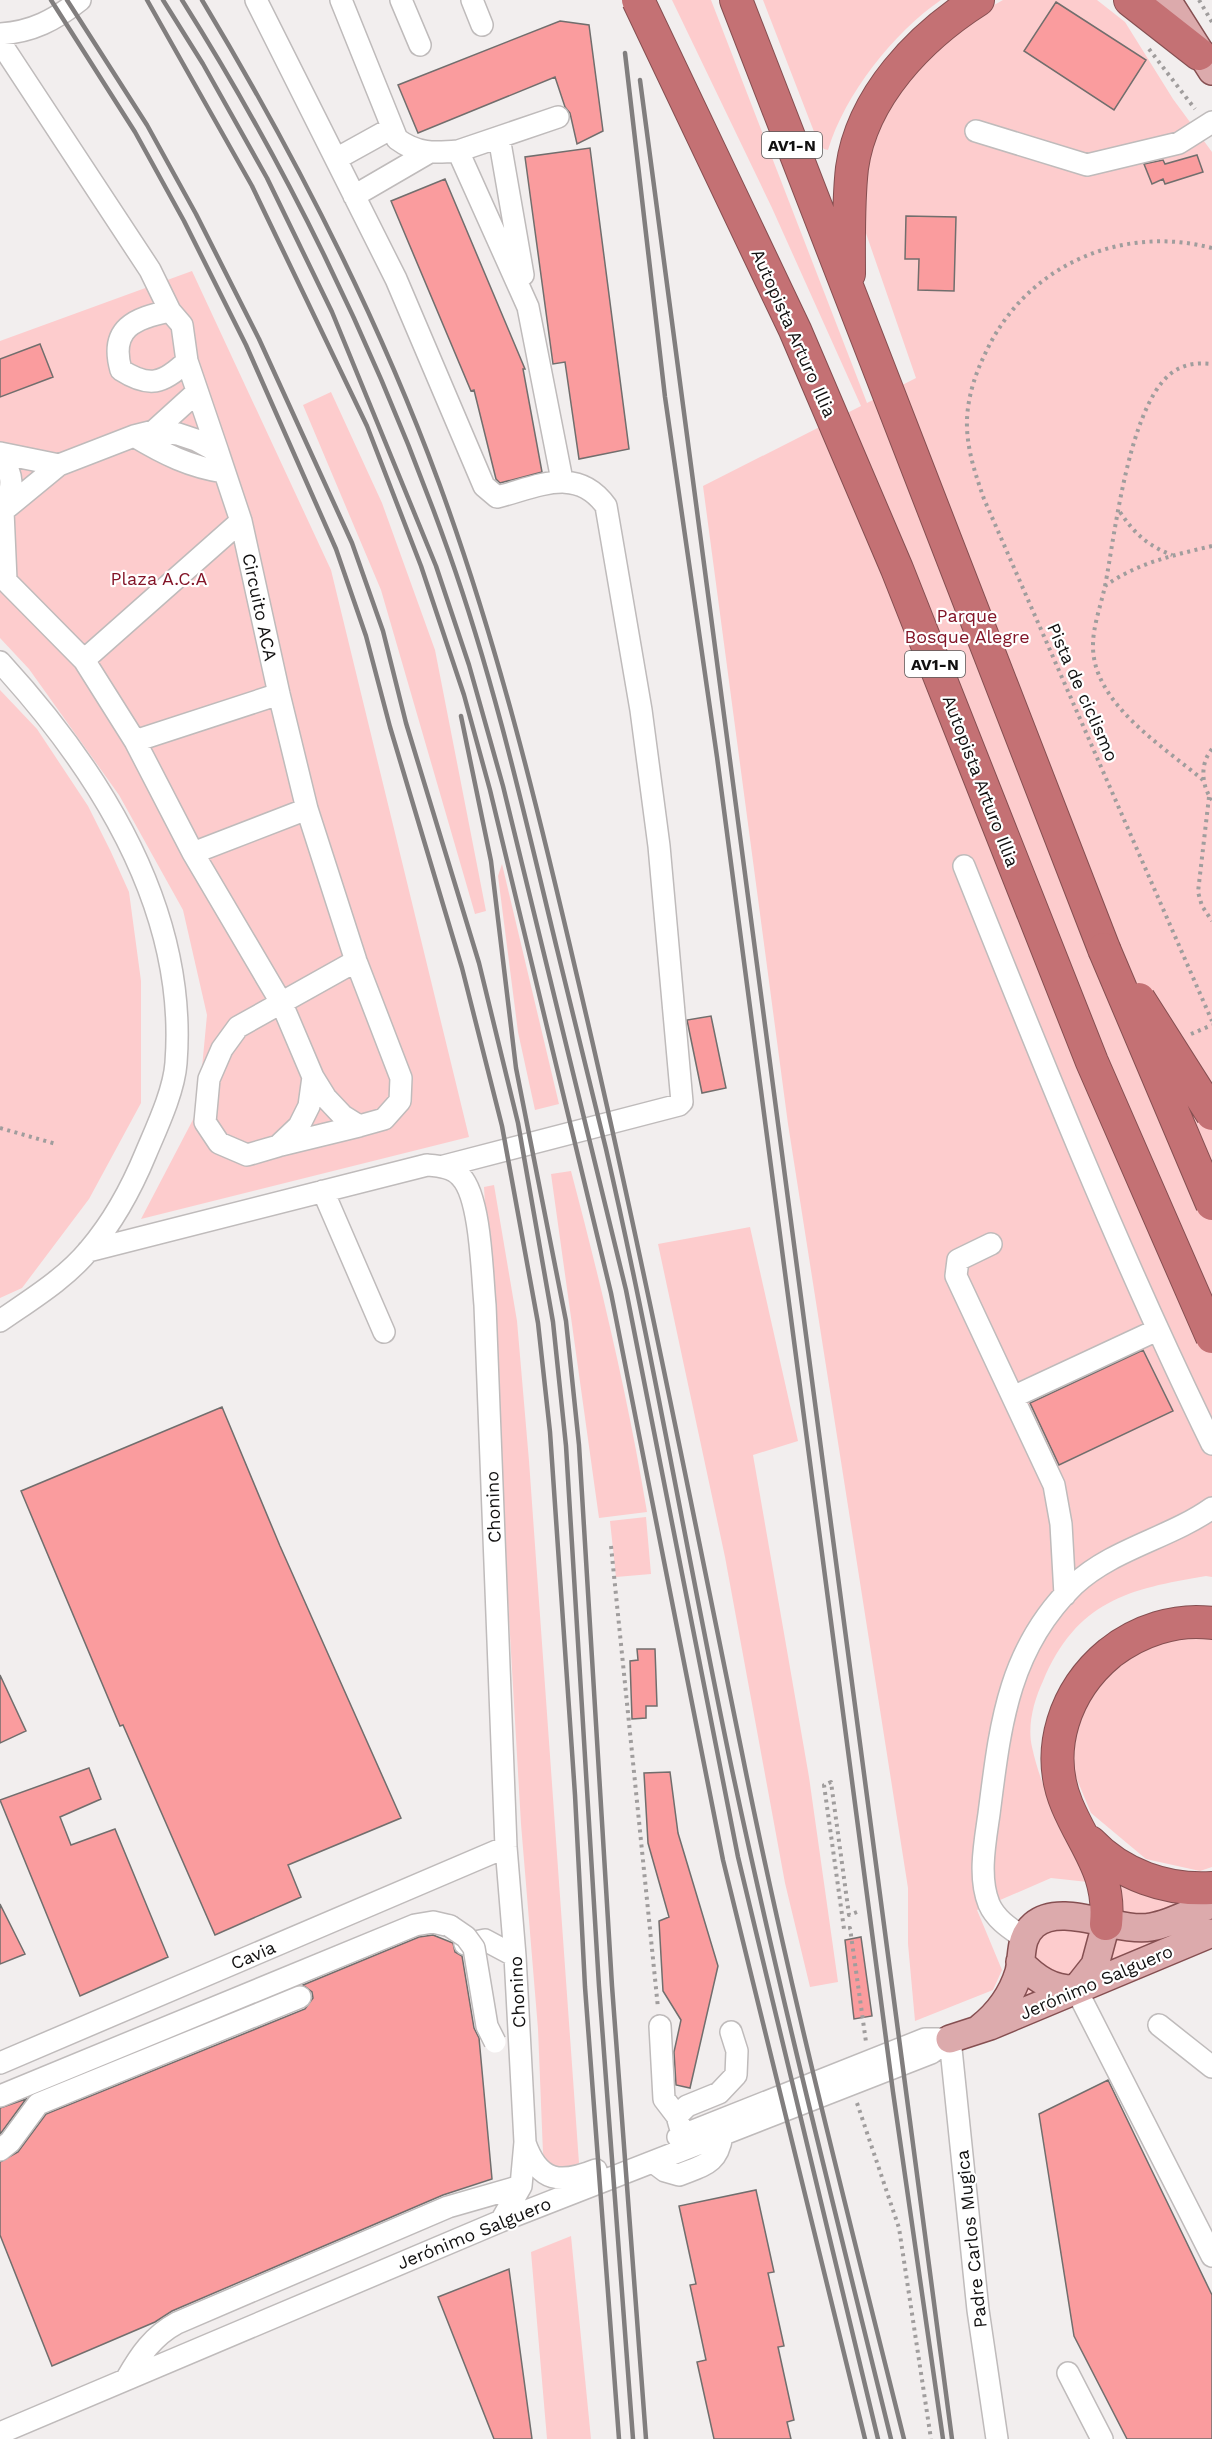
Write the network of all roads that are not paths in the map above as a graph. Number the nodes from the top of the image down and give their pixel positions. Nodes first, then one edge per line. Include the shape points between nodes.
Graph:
1 (80, 0) edge
2 (256, 0) edge
3 (341, 0) edge
4 (401, 0) edge
5 (472, 0) edge
6 (638, 0) edge
7 (736, 0) edge
8 (978, 0) edge
9 (1130, 0) edge
10 (1167, 0) edge
11 (482, 25) dead end
12 (0, 33) edge
13 (0, 42) edge
14 (420, 45) dead end
15 (1205, 63) edge
16 (558, 117) dead end
17 (1210, 123) edge
18 (392, 128) junction
19 (976, 131) dead end
20 (499, 137) junction
21 (458, 151) junction
22 (428, 153) junction
23 (336, 159) junction
24 (354, 196) junction
25 (848, 290) junction
26 (528, 307) junction
27 (170, 311) junction
28 (187, 361) junction
29 (197, 392) junction
30 (144, 433) junction
31 (0, 453) edge
32 (221, 462) junction
33 (59, 465) junction
34 (562, 480) junction
35 (2, 512) edge
36 (241, 521) junction
37 (3, 577) edge
38 (84, 660) junction
39 (0, 662) edge
40 (279, 694) junction
41 (135, 741) junction
42 (307, 809) junction
43 (193, 853) junction
44 (964, 866) dead end
45 (1104, 950) junction
46 (356, 961) junction
47 (282, 1004) junction
48 (312, 1077) junction
49 (1212, 1114) edge
50 (359, 1126) junction
51 (278, 1146) junction
52 (444, 1166) junction
53 (323, 1191) junction
54 (1212, 1204) edge
55 (992, 1244) dead end
56 (88, 1251) junction
57 (0, 1321) edge
58 (1157, 1330) junction
59 (384, 1332) dead end
60 (1212, 1337) edge
61 (1013, 1397) junction
62 (1212, 1444) edge
63 (1212, 1508) edge
64 (1065, 1595) junction
65 (1212, 1623) edge
66 (1080, 1829) junction
67 (506, 1847) junction
68 (1212, 1888) edge
69 (1212, 1904) edge
70 (1106, 1923) junction
71 (1212, 1933) edge
72 (465, 1944) dead end
73 (1022, 1950) junction
74 (515, 1956) junction
75 (1076, 1989) junction
76 (300, 1996) dead end
77 (1159, 2025) dead end
78 (660, 2026) road end
79 (980, 2028) junction
80 (731, 2032) dead end
81 (950, 2039) junction
82 (521, 2062) junction
83 (0, 2063) edge
84 (1212, 2067) edge
85 (1, 2101) edge
86 (682, 2133) junction
87 (722, 2135) junction
88 (525, 2142) junction
89 (0, 2150) edge
90 (653, 2162) junction
91 (521, 2186) junction
92 (501, 2221) junction
93 (1212, 2256) edge
94 (294, 2273) junction
95 (306, 2302) junction
96 (1068, 2373) dead end
97 (127, 2379) junction
98 (0, 2433) edge
99 (997, 2439) edge
100 (1102, 2439) edge

1 - 12 street via 38,28
2 - 23 street
3 - 18 street
4 - 14 street
5 - 11 street
6 - 60 highway, Autopista Arturo Illia / AV1-N, bridge via 795,330 897,569 1092,1062
7 - 25 highway, AV1-N
8 - 25 highway via 915,50 884,90 861,134 853,166
9 - 15 highway
10 - 15 main road
13 - 27 street via 150,270
16 - 20 street
17 - 19 street via 1179,143 1087,165
18 - 22 street via 397,139 409,148
18 - 23 street
20 - 21 street
20 - 26 street
21 - 22 street
21 - 26 street
22 - 24 street
23 - 24 street
24 - 34 street via 396,279 484,486 497,497
25 - 45 highway, AV1-N
26 - 34 street
27 - 28 street via 183,325
27 - 28 street via 132,322 121,336 116,353 121,370 139,381 157,380 173,374
28 - 29 street, Circuito ACA
29 - 30 street
29 - 32 street, Circuito ACA
30 - 32 street via 178,460 198,468
30 - 33 street
31 - 33 street
31 - 35 street, Circuito ACA via 11,472 12,487
32 - 36 street, Circuito ACA
33 - 35 street
34 - 52 street via 587,486 606,506 641,710 659,846 683,1098 680,1105
35 - 37 street, Circuito ACA
36 - 38 street, Circuito ACA
36 - 40 street, Circuito ACA
37 - 38 street, Circuito ACA
38 - 41 street, Circuito ACA
39 - 56 street via 63,738 117,820 152,896 168,949 176,1011 177,1064 160,1122 133,1184
40 - 41 street
40 - 42 street, Circuito ACA
41 - 43 street, Circuito ACA
42 - 43 street
42 - 46 street, Circuito ACA
43 - 47 street, Circuito ACA
44 - 58 street
45 - 49 highway, bridge via 1160,1029
45 - 54 highway, AV1-N, bridge
46 - 47 street, Circuito ACA
46 - 50 street, Circuito ACA via 401,1078 400,1101 384,1119
47 - 48 street, Circuito ACA
47 - 51 street, Circuito ACA via 238,1027 222,1049 209,1078 205,1122 219,1143 247,1155
48 - 50 street, Circuito ACA via 343,1116
48 - 51 street, Circuito ACA via 309,1106 299,1126
50 - 51 street, Circuito ACA
52 - 53 street via 427,1165
52 - 67 street, Chonino via 461,1177 478,1224
53 - 56 street
53 - 59 street
55 - 61 street via 958,1260 956,1276
56 - 57 street via 49,1286
58 - 61 street
58 - 62 street
61 - 64 street via 1054,1485 1061,1524
63 - 64 street via 1095,1570
64 - 73 street via 1034,1638 1008,1692 1000,1721 984,1851 989,1905
65 - 66 highway via 1177,1623 1136,1637 1103,1659 1079,1688 1061,1726 1057,1756 1063,1791
66 - 68 highway via 1104,1855 1140,1876 1177,1888
66 - 70 highway via 1105,1884
67 - 74 street, Chonino
67 - 83 street, Cavia
69 - 70 main road, Jerónimo Salguero via 1153,1927
70 - 73 main road, Jerónimo Salguero via 1070,1916 1049,1917 1035,1925
70 - 75 main road via 1095,1965
71 - 75 main road, Jerónimo Salguero
72 - 74 street via 484,1940
73 - 75 main road via 1029,1972 1064,1990
73 - 79 main road, Jerónimo Salguero via 1008,1997
74 - 82 street, Chonino
75 - 79 main road, Jerónimo Salguero
75 - 93 street
76 - 89 street via 38,2104
77 - 84 street
78 - 86 street via 664,2098
79 - 81 main road, Jerónimo Salguero
80 - 86 street via 737,2051 736,2075 719,2093 687,2106
81 - 86 street, Jerónimo Salguero via 925,2039
81 - 87 street, Jerónimo Salguero via 931,2053
81 - 99 street, Padre Carlos Mugica via 978,2310
82 - 85 street, bridge via 495,2042 487,2026 474,1948 450,1926 433,1922 415,1925
82 - 88 street, Chonino
86 - 87 street, Jerónimo Salguero
86 - 88 street, Jerónimo Salguero via 573,2179 548,2175 537,2167
86 - 90 street, Jerónimo Salguero
87 - 90 street via 720,2151 712,2161 679,2175
88 - 91 street, Chonino
90 - 92 street, Jerónimo Salguero
91 - 92 street, Chonino
91 - 94 street via 461,2202
92 - 95 street, Jerónimo Salguero
94 - 95 street
94 - 97 street via 166,2329 140,2355
95 - 97 street, Jerónimo Salguero
96 - 100 street
97 - 98 street, Jerónimo Salguero

